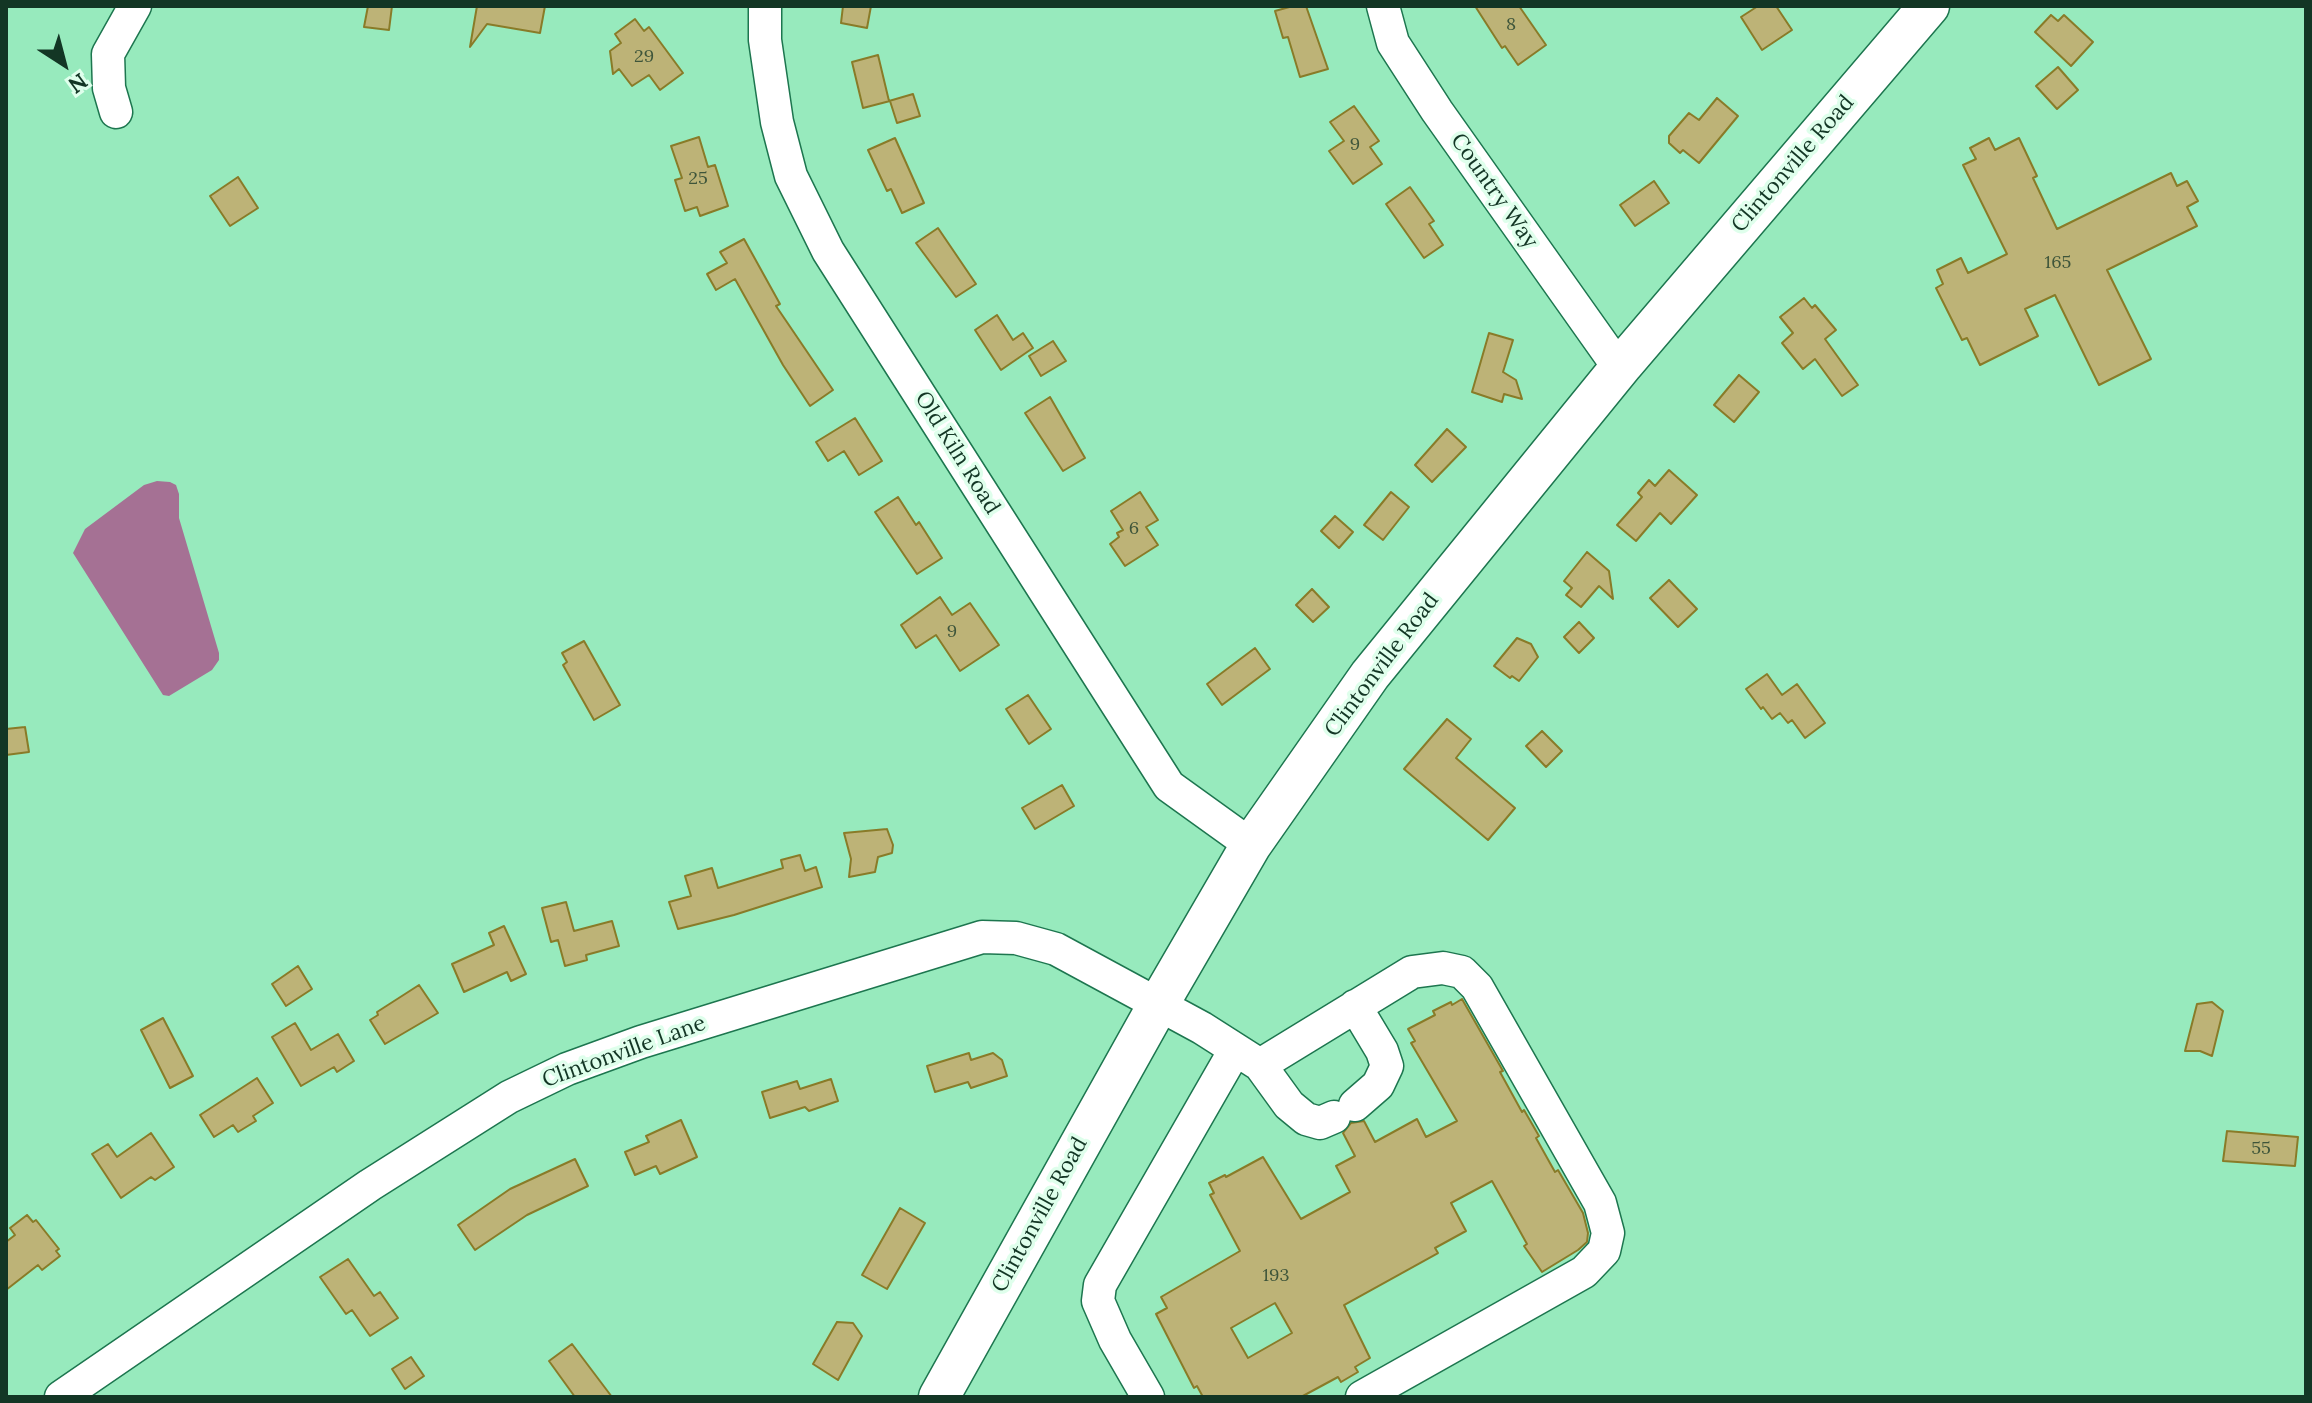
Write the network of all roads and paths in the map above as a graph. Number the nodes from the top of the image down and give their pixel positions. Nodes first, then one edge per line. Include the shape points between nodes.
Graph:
1 (135, 6) edge
2 (765, 6) edge
3 (1383, 6) edge
4 (1929, 6) edge
5 (116, 112) dead end
6 (1619, 368) junction
7 (1251, 845) junction
8 (1158, 1005) junction
9 (1355, 1006) junction
10 (1248, 1057) junction
11 (61, 1397) edge
12 (939, 1397) edge
13 (1148, 1397) edge
14 (1362, 1397) edge

1 - 5 street via 108,54
2 - 7 street, Old Kiln Road via 777,122 791,176 828,251 1169,786
3 - 6 street, Country Way via 1393,43 1437,111
4 - 6 main road, Clintonville Road
6 - 7 main road, Clintonville Road via 1370,675
7 - 8 main road, Clintonville Road
8 - 10 street, Clintonville Lane
8 - 11 street, Clintonville Lane via 1056,949 1016,938 982,937 627,1047 567,1069 451,1131
8 - 12 main road, Clintonville Road
9 - 10 street
9 - 10 street via 1387,1066 1378,1085 1320,1123 1289,1105
9 - 14 street via 1412,972 1462,972 1477,987 1600,1203 1608,1233 1604,1251 1584,1272
10 - 13 street via 1100,1285 1098,1301

